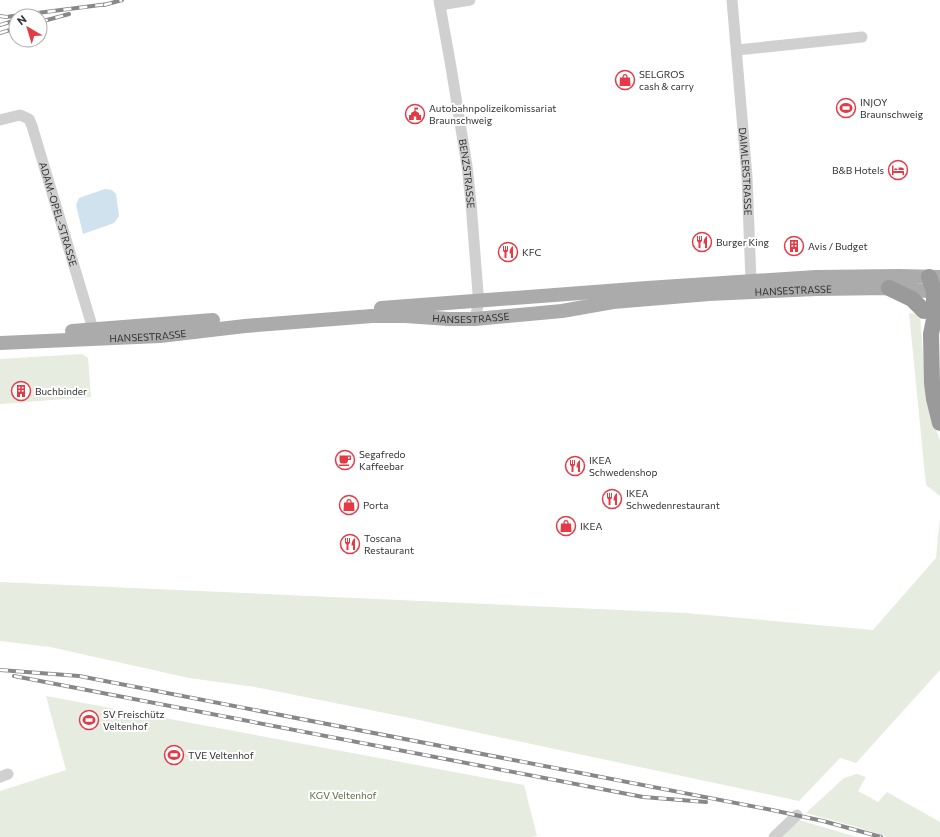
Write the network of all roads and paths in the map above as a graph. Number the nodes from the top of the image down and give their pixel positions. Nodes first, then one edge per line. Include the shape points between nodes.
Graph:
1 (470, 0) edge
2 (732, 0) edge
3 (439, 3) edge
4 (862, 37) dead end
5 (737, 50) junction
6 (0, 120) edge
7 (750, 286) junction
8 (934, 286) edge
9 (889, 288) junction
10 (479, 301) junction
11 (924, 311) junction
12 (475, 319) junction
13 (93, 334) junction
14 (931, 334) junction
15 (0, 337) edge
16 (0, 343) edge
17 (940, 423) edge
18 (797, 815) dead end
19 (774, 837) edge

1 - 3 street
2 - 5 street, DAIMLERSTRASSE
3 - 10 street, BENZSTRASSE via 467,166
4 - 5 street
5 - 7 street, DAIMLERSTRASSE via 747,177
6 - 13 street, ADAM-OPEL-STRASSE via 20,115 25,116 31,123
7 - 8 main road, HANSESTRASSE via 860,276 899,276
7 - 9 main road, HANSESTRASSE via 816,289
7 - 10 main road, HANSESTRASSE
7 - 12 main road, HANSESTRASSE via 613,302 562,311
8 - 9 main road, HANSESTRASSE
8 - 11 highway
8 - 14 highway via 934,319
9 - 11 highway via 912,299
10 - 12 street, BENZSTRASSE
10 - 13 main road, HANSESTRASSE
11 - 14 highway
12 - 13 main road, HANSESTRASSE via 372,316 244,326 160,336
13 - 15 main road, HANSESTRASSE
13 - 16 main road, HANSESTRASSE
14 - 17 highway via 933,394
18 - 19 street

